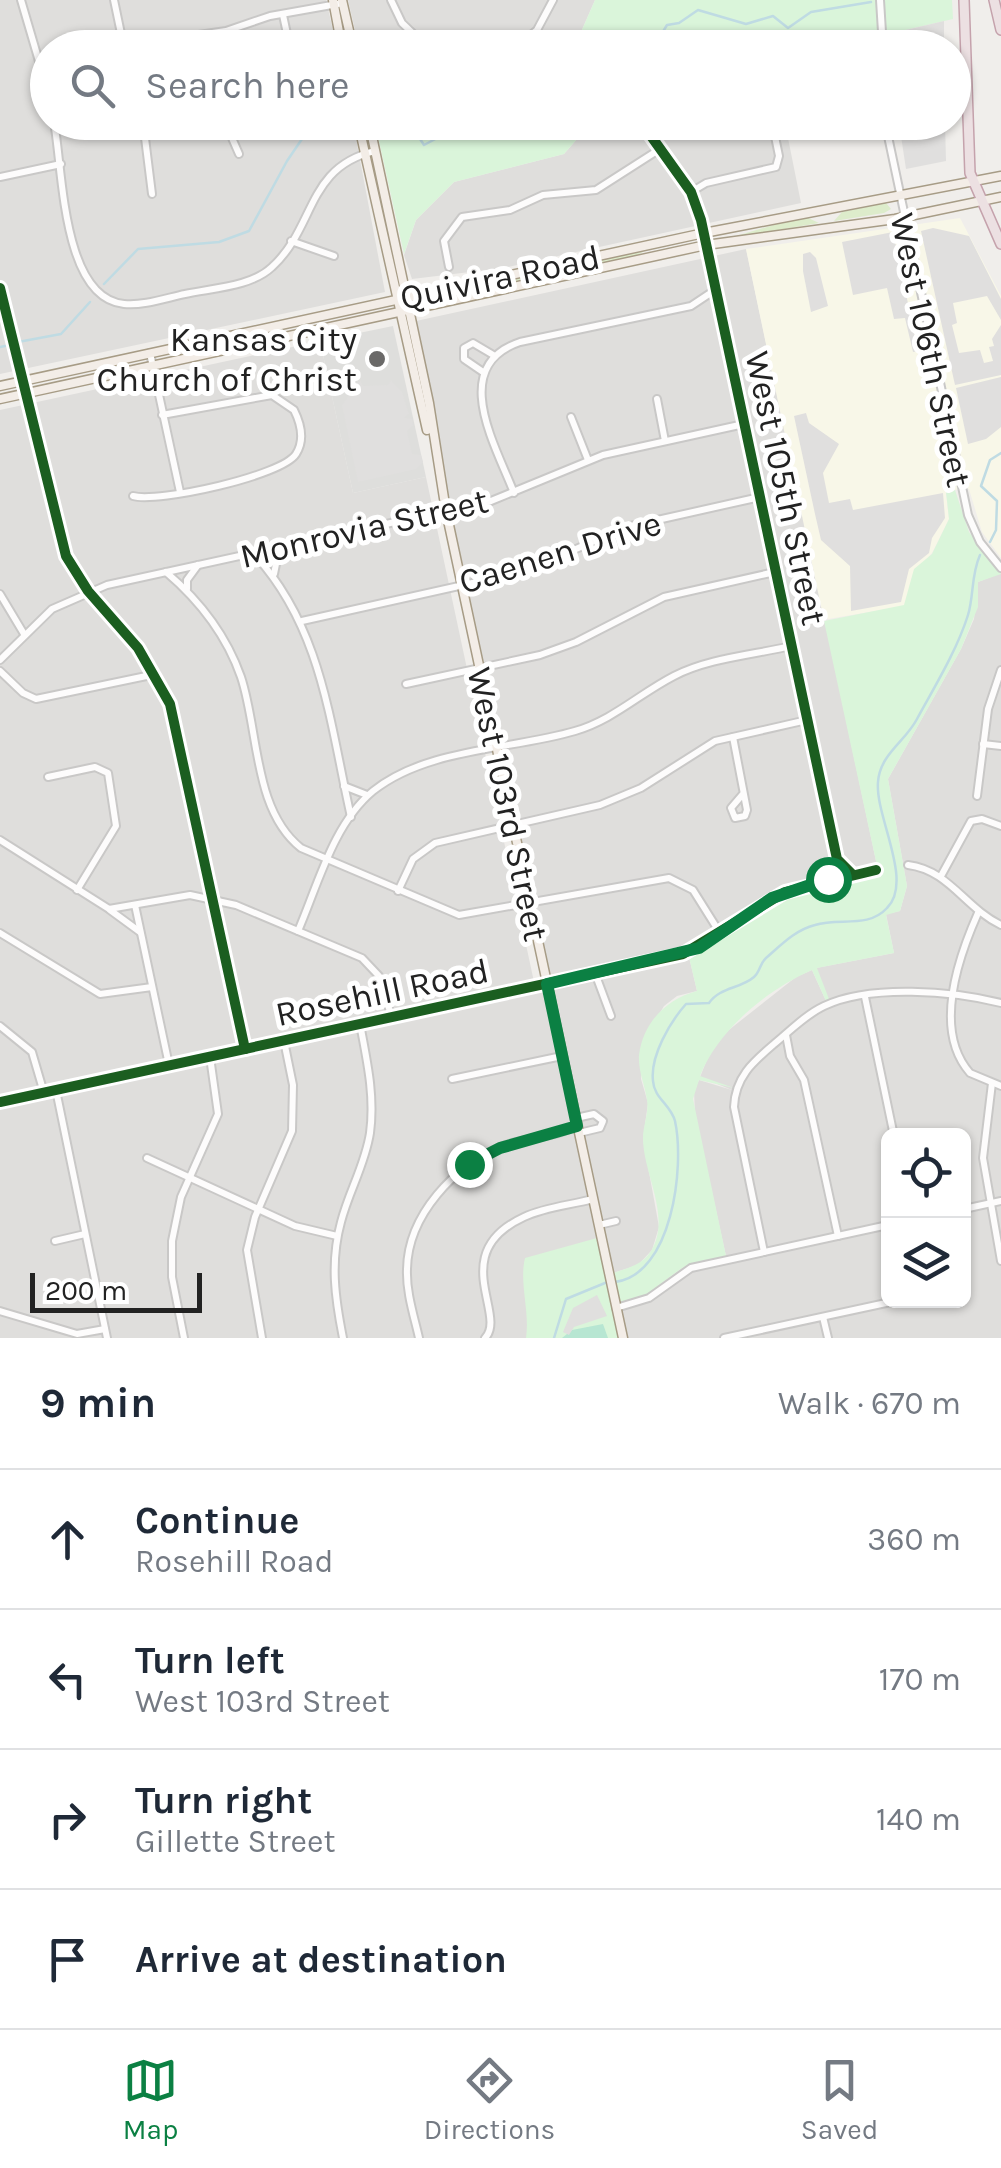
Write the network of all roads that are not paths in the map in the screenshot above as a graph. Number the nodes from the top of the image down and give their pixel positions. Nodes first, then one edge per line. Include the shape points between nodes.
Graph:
1 (21, 0) edge
2 (114, 0) edge
3 (391, 0) edge
4 (553, 0) edge
5 (880, 0) edge
6 (964, 0) edge
7 (994, 0) edge
8 (338, 2) edge
9 (283, 14) junction
10 (120, 30) edge
11 (223, 30) edge
12 (286, 30) edge
13 (340, 30) edge
14 (347, 30) edge
15 (409, 30) edge
16 (537, 30) edge
17 (882, 30) edge
18 (965, 30) edge
19 (1001, 30) edge
20 (30, 31) edge
21 (57, 140) edge
22 (145, 140) edge
23 (233, 140) edge
24 (361, 140) edge
25 (373, 140) edge
26 (654, 140) edge
27 (775, 140) edge
28 (888, 140) edge
29 (971, 140) edge
30 (660, 149) junction
31 (375, 151) junction
32 (239, 154) dead end
33 (364, 154) junction
34 (60, 164) junction
35 (1001, 176) edge
36 (0, 177) edge
37 (973, 182) junction
38 (691, 192) junction
39 (152, 194) dead end
40 (898, 197) junction
41 (998, 197) edge
42 (981, 201) junction
43 (902, 218) junction
44 (704, 233) junction
45 (291, 240) junction
46 (1001, 244) edge
47 (706, 245) junction
48 (334, 256) dead end
49 (450, 267) dead end
50 (0, 288) edge
51 (715, 290) junction
52 (406, 296) junction
53 (396, 299) junction
54 (691, 306) junction
55 (409, 308) junction
56 (398, 311) junction
57 (720, 314) junction
58 (150, 353) junction
59 (494, 356) junction
60 (153, 365) junction
61 (484, 372) junction
62 (20, 381) junction
63 (0, 386) edge
64 (26, 393) junction
65 (0, 398) edge
66 (656, 399) dead end
67 (162, 415) junction
68 (571, 417) dead end
69 (744, 424) junction
70 (665, 440) junction
71 (431, 441) junction
72 (296, 455) junction
73 (307, 460) dead end
74 (588, 460) junction
75 (180, 492) junction
76 (514, 493) junction
77 (132, 496) dead end
78 (760, 497) junction
79 (446, 511) junction
80 (281, 547) junction
81 (253, 553) junction
82 (199, 564) junction
83 (1001, 568) edge
84 (166, 572) junction
85 (776, 572) junction
86 (274, 575) junction
87 (462, 585) junction
88 (188, 590) junction
89 (88, 592) junction
90 (0, 594) edge
91 (302, 621) junction
92 (24, 634) junction
93 (791, 646) junction
94 (0, 660) edge
95 (479, 668) junction
96 (1001, 670) edge
97 (0, 671) edge
98 (156, 674) junction
99 (406, 684) dead end
100 (807, 720) junction
101 (733, 737) junction
102 (983, 744) junction
103 (1001, 746) edge
104 (496, 749) junction
105 (48, 777) dead end
106 (344, 786) junction
107 (742, 794) dead end
108 (368, 795) junction
109 (977, 796) dead end
110 (350, 817) junction
111 (513, 825) junction
112 (1001, 826) edge
113 (0, 840) edge
114 (836, 859) junction
115 (328, 861) junction
116 (908, 865) dead end
117 (876, 870) dead end
118 (852, 876) junction
119 (940, 876) junction
120 (827, 881) junction
121 (77, 890) junction
122 (398, 891) junction
123 (212, 898) junction
124 (530, 904) junction
125 (135, 905) junction
126 (109, 909) junction
127 (978, 914) junction
128 (1001, 925) edge
129 (298, 931) junction
130 (141, 933) junction
131 (0, 934) edge
132 (720, 934) junction
133 (595, 973) junction
134 (547, 984) junction
135 (152, 987) junction
136 (954, 992) junction
137 (864, 997) junction
138 (1001, 1003) edge
139 (611, 1016) dead end
140 (392, 1018) junction
141 (360, 1024) junction
142 (0, 1026) edge
143 (786, 1034) junction
144 (284, 1041) junction
145 (245, 1050) junction
146 (768, 1050) junction
147 (562, 1056) junction
148 (790, 1056) junction
149 (210, 1057) junction
150 (169, 1065) junction
151 (452, 1079) dead end
152 (992, 1083) junction
153 (1001, 1086) edge
154 (56, 1090) junction
155 (44, 1092) junction
156 (0, 1102) edge
157 (577, 1126) junction
158 (892, 1128) edge
159 (146, 1158) dead end
160 (190, 1178) junction
161 (593, 1199) junction
162 (1001, 1201) edge
163 (989, 1204) junction
164 (971, 1208) edge
165 (258, 1210) junction
166 (616, 1221) dead end
167 (599, 1225) junction
168 (881, 1227) edge
169 (85, 1234) junction
170 (338, 1236) junction
171 (838, 1236) junction
172 (54, 1242) dead end
173 (764, 1252) junction
174 (1001, 1260) edge
175 (881, 1304) edge
176 (616, 1308) junction
177 (0, 1311) edge
178 (824, 1317) junction
179 (105, 1328) junction
180 (752, 1335) edge
181 (107, 1338) edge
182 (184, 1338) edge
183 (262, 1338) edge
184 (343, 1338) edge
185 (419, 1338) edge
186 (485, 1338) edge
187 (623, 1338) edge
188 (724, 1338) edge
189 (828, 1338) edge

1 - 20 street
2 - 10 street
3 - 15 street
4 - 16 street
5 - 17 street
6 - 18 highway
7 - 19 highway
8 - 9 street
8 - 13 main road
8 - 14 main road
9 - 11 street
9 - 12 street
21 - 34 street
22 - 39 street
23 - 32 street
24 - 33 main road, West 103rd Street
25 - 31 main road, West 103rd Street
26 - 30 street, West 105th Street
27 - 38 street via 778,164
28 - 40 street, West 106th Street
29 - 37 highway
30 - 38 street, West 105th Street
30 - 49 street via 590,192 543,195 510,210 462,217 444,241
31 - 33 street
31 - 52 main road, West 103rd Street
33 - 45 street via 329,174
33 - 53 main road, West 103rd Street
34 - 36 street
34 - 45 street via 80,271 109,300 135,304 254,279 275,265
35 - 37 main road, Quivira Road
37 - 40 main road, Quivira Road
37 - 42 highway
38 - 44 street, West 105th Street
40 - 43 street, West 106th Street
40 - 44 main road, Quivira Road
41 - 42 main road, Quivira Road
42 - 43 main road, Quivira Road
42 - 46 highway
43 - 47 main road, Quivira Road
43 - 83 street, West 106th Street via 968,515
44 - 47 street, West 105th Street
44 - 52 main road, Quivira Road
45 - 48 street
47 - 51 street, West 105th Street
47 - 55 main road, Quivira Road
50 - 62 street
51 - 54 street
51 - 57 street, West 105th Street
52 - 53 main road, Quivira Road
52 - 55 main road, West 103rd Street
53 - 56 main road, West 103rd Street
53 - 58 main road, Quivira Road
54 - 57 street
54 - 59 street via 531,339
55 - 56 main road, Quivira Road
55 - 71 main road, West 103rd Street
56 - 60 main road, Quivira Road
56 - 71 main road, West 103rd Street
57 - 69 street, West 105th Street
58 - 60 street
58 - 62 main road, Quivira Road
59 - 61 street
59 - 61 street via 476,344 464,348 464,358
60 - 64 main road, Quivira Road
60 - 67 street
61 - 76 street via 480,399
62 - 63 main road, Quivira Road
62 - 64 street
64 - 65 main road, Quivira Road
64 - 89 street via 58,536
66 - 70 street
67 - 72 street via 257,394 282,399 300,421
67 - 75 street
68 - 74 street
69 - 70 street, Monrovia Street
69 - 78 street, West 105th Street
70 - 74 street, Monrovia Street
71 - 79 main road, West 103rd Street
72 - 73 street
72 - 75 street via 275,470
74 - 76 street, Monrovia Street
75 - 77 street
76 - 79 street, Monrovia Street
78 - 85 street, West 105th Street
78 - 87 street, Caenen Drive via 626,527 545,565
79 - 80 street, Monrovia Street
79 - 87 main road, West 103rd Street
80 - 81 street, Monrovia Street
80 - 86 street
81 - 82 street, Monrovia Street
81 - 86 street
82 - 84 street, Monrovia Street
82 - 88 street
84 - 88 street
84 - 89 street, Monrovia Street
85 - 93 street, West 105th Street
85 - 95 street via 664,597 557,650
86 - 91 street
87 - 91 street, Caenen Drive
87 - 95 main road, West 103rd Street
88 - 115 street via 223,636 240,676 276,818 295,844
89 - 92 street, Monrovia Street via 52,609
89 - 98 street
90 - 92 street
91 - 106 street
92 - 94 street, Monrovia Street
93 - 100 street, West 105th Street
93 - 104 street via 687,670 595,724
95 - 99 street
95 - 104 main road, West 103rd Street
96 - 102 street
97 - 98 street via 36,699
98 - 123 street via 174,718
100 - 101 street
100 - 114 street, West 105th Street
101 - 107 street
101 - 111 street via 709,744 618,798
102 - 103 street
102 - 109 street
104 - 108 street via 411,769
104 - 111 main road, West 103rd Street
105 - 121 street via 95,767 108,773 116,826
106 - 108 street
106 - 110 street
108 - 110 street
110 - 115 street
111 - 122 street via 430,846 414,859
111 - 124 main road, West 103rd Street
112 - 119 street via 971,821
113 - 121 street
114 - 118 street
114 - 120 street
115 - 122 street
115 - 129 street
116 - 119 street
117 - 118 street, Rosehill Road
118 - 120 street, Rosehill Road
119 - 127 street
120 - 132 street, Rosehill Road via 784,892
121 - 126 street
122 - 124 street via 458,915
123 - 125 street
123 - 129 street
123 - 145 street
124 - 132 street via 668,878 693,890
124 - 134 main road, West 103rd Street
125 - 126 street
125 - 130 street
126 - 130 street
127 - 128 street
127 - 136 street
129 - 140 street via 370,964
130 - 135 street
131 - 135 street via 100,994
132 - 133 street, Rosehill Road via 683,954
133 - 134 street, Rosehill Road
133 - 139 street
134 - 140 street, Rosehill Road
134 - 147 main road, West 103rd Street
135 - 150 street
136 - 137 street
136 - 138 street
136 - 152 street via 958,1056 970,1073
137 - 143 street via 823,1006
137 - 158 street
140 - 141 street, Rosehill Road
141 - 144 street, Rosehill Road
141 - 170 street via 372,1090 370,1130
142 - 155 street via 32,1052
143 - 146 street
143 - 148 street
144 - 145 street, Rosehill Road
144 - 165 street via 294,1114 289,1142
145 - 149 street, Rosehill Road
146 - 148 street
146 - 173 street via 740,1079 735,1118
147 - 151 street
147 - 157 main road, West 103rd Street
148 - 171 street via 804,1080
149 - 150 street, Rosehill Road
149 - 160 street via 218,1114
150 - 154 street, Rosehill Road
152 - 153 street
152 - 163 street via 983,1137
154 - 155 street, Rosehill Road
154 - 169 street
155 - 156 street, Rosehill Road
157 - 161 main road, West 103rd Street
157 - 185 street via 500,1148 469,1164 438,1194 408,1256
159 - 160 street
160 - 165 street
160 - 182 street via 172,1241
161 - 167 main road, West 103rd Street
161 - 186 street via 524,1217 496,1239 481,1270 491,1327
162 - 163 street
163 - 164 street
163 - 174 street
165 - 170 street
165 - 183 street via 247,1266
166 - 167 street
167 - 176 main road, West 103rd Street
168 - 171 street
169 - 172 street
169 - 179 street
170 - 184 street via 333,1276
171 - 173 street
173 - 176 street via 691,1268 649,1298
175 - 178 street
176 - 187 main road, West 103rd Street
177 - 179 street via 76,1334
178 - 180 street
178 - 189 street
179 - 181 street
180 - 188 street

